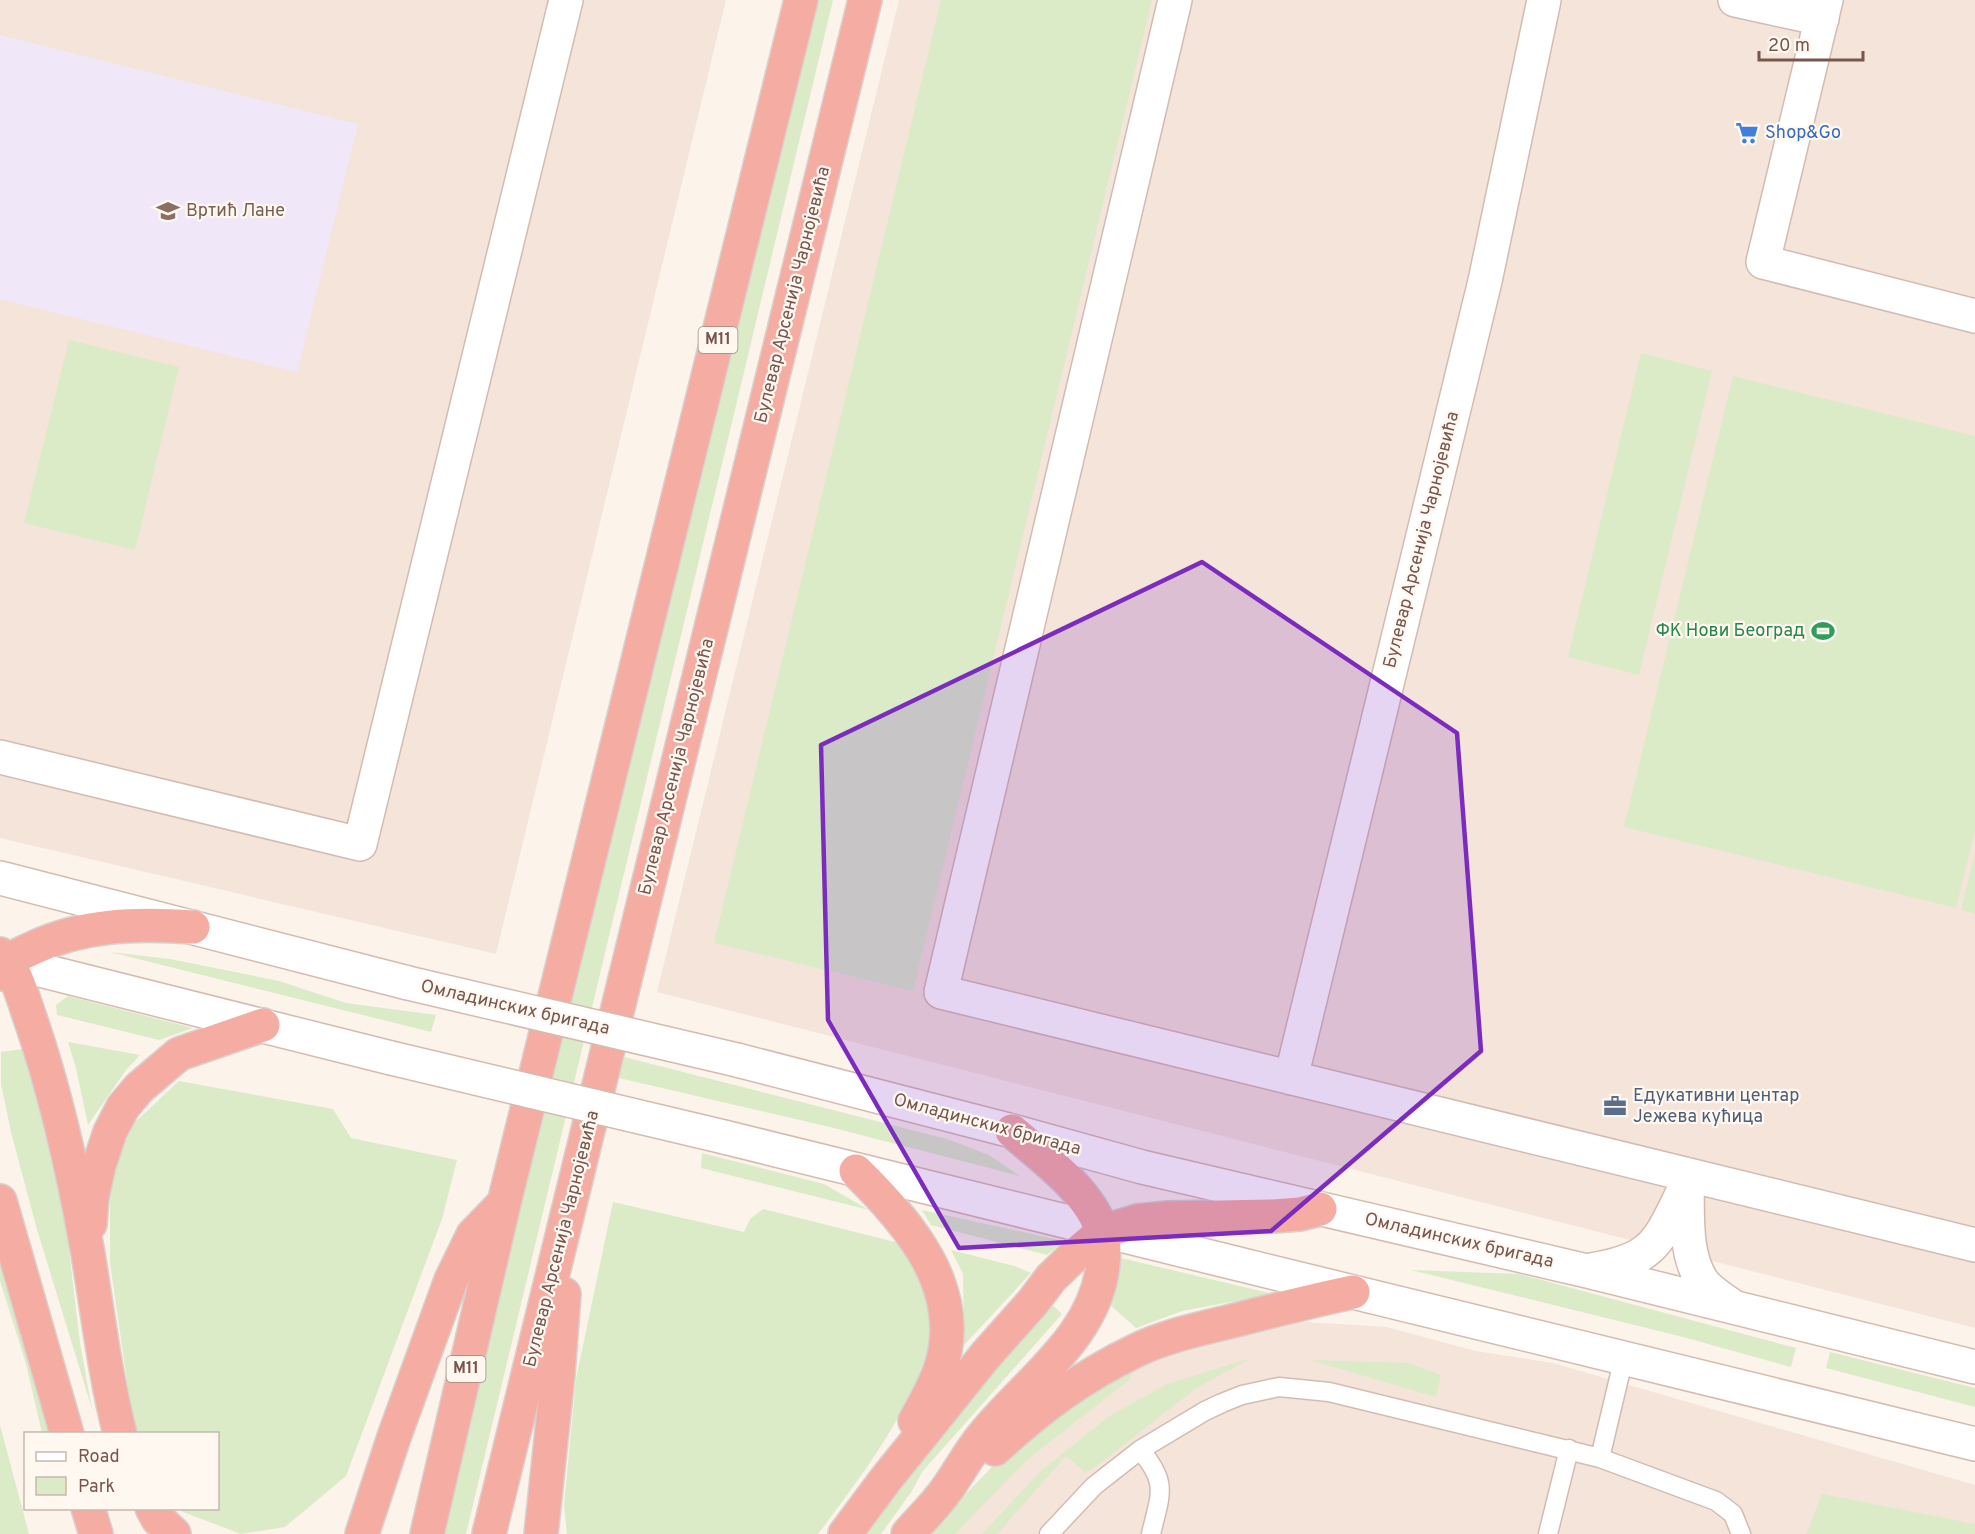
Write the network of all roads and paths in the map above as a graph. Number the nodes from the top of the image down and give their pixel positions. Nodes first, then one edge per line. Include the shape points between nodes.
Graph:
1 (566, 0) edge
2 (801, 0) edge
3 (865, 0) edge
4 (1175, 0) edge
5 (1544, 0) edge
6 (1735, 0) edge
7 (1824, 10) edge
8 (1975, 316) edge
9 (0, 757) edge
10 (0, 878) edge
11 (193, 927) junction
12 (2, 962) edge
13 (263, 1025) junction
14 (1291, 1078) junction
15 (1012, 1131) junction
16 (856, 1171) junction
17 (1688, 1180) junction
18 (0, 1201) edge
19 (504, 1203) junction
20 (1320, 1209) junction
21 (567, 1221) junction
22 (1102, 1232) junction
23 (1975, 1245) edge
24 (88, 1252) junction
25 (1587, 1271) junction
26 (1353, 1292) junction
27 (1738, 1309) junction
28 (1624, 1357) junction
29 (1975, 1367) edge
30 (66, 1432) edge
31 (120, 1432) edge
32 (1975, 1444) edge
33 (1569, 1449) junction
34 (1140, 1450) junction
35 (1600, 1458) junction
36 (886, 1479) junction
37 (946, 1491) junction
38 (88, 1510) edge
39 (153, 1510) edge
40 (366, 1523) edge
41 (542, 1530) edge
42 (96, 1534) edge
43 (174, 1534) edge
44 (342, 1534) edge
45 (427, 1534) edge
46 (489, 1534) edge
47 (845, 1534) edge
48 (908, 1534) edge
49 (1049, 1534) edge
50 (1151, 1534) edge
51 (1548, 1534) edge
52 (1741, 1534) edge

1 - 9 street via 360,844
2 - 19 highway, M11
3 - 21 highway, Булевар Арсенија Чарнојевића
4 - 14 street via 941,992
5 - 14 street, Булевар Арсенија Чарнојевића via 1485,281
6 - 7 street
7 - 8 street via 1763,262
10 - 11 street, Омладинских бригада
11 - 12 highway via 116,925 77,932
11 - 15 street, Омладинских бригада, bridge
12 - 13 street
12 - 24 highway via 24,997 49,1078
13 - 16 street, bridge
13 - 24 highway via 179,1054 123,1107 99,1165
14 - 17 street
15 - 20 street, Омладинских бригада
15 - 22 highway via 1076,1189 1091,1208
16 - 22 street
16 - 36 highway via 886,1200 915,1237 946,1302 942,1365
17 - 23 street
17 - 25 street via 1663,1233 1649,1251 1615,1266
17 - 27 street via 1693,1262 1702,1282
18 - 30 highway
19 - 40 highway via 473,1235 451,1280
19 - 45 highway, M11
20 - 22 highway via 1274,1216 1138,1221
20 - 25 street, Омладинских бригада
21 - 41 highway via 561,1338
21 - 46 highway, Булевар Арсенија Чарнојевића
22 - 26 street
22 - 36 highway via 1051,1278
22 - 37 highway via 1102,1277 1089,1311 1060,1353 982,1437
24 - 31 highway
25 - 27 street, Омладинских бригада
26 - 28 street
26 - 37 highway via 1194,1331 1139,1349 1057,1396
27 - 29 street, Омладинских бригада
28 - 32 street
28 - 35 lane
33 - 34 lane via 1329,1392 1280,1387 1222,1403
33 - 35 lane
33 - 51 lane
34 - 49 lane via 1094,1486
34 - 50 lane via 1155,1467 1160,1481
35 - 52 lane via 1716,1501 1733,1514
36 - 47 highway
37 - 48 highway
38 - 42 highway
39 - 43 highway
40 - 44 highway

